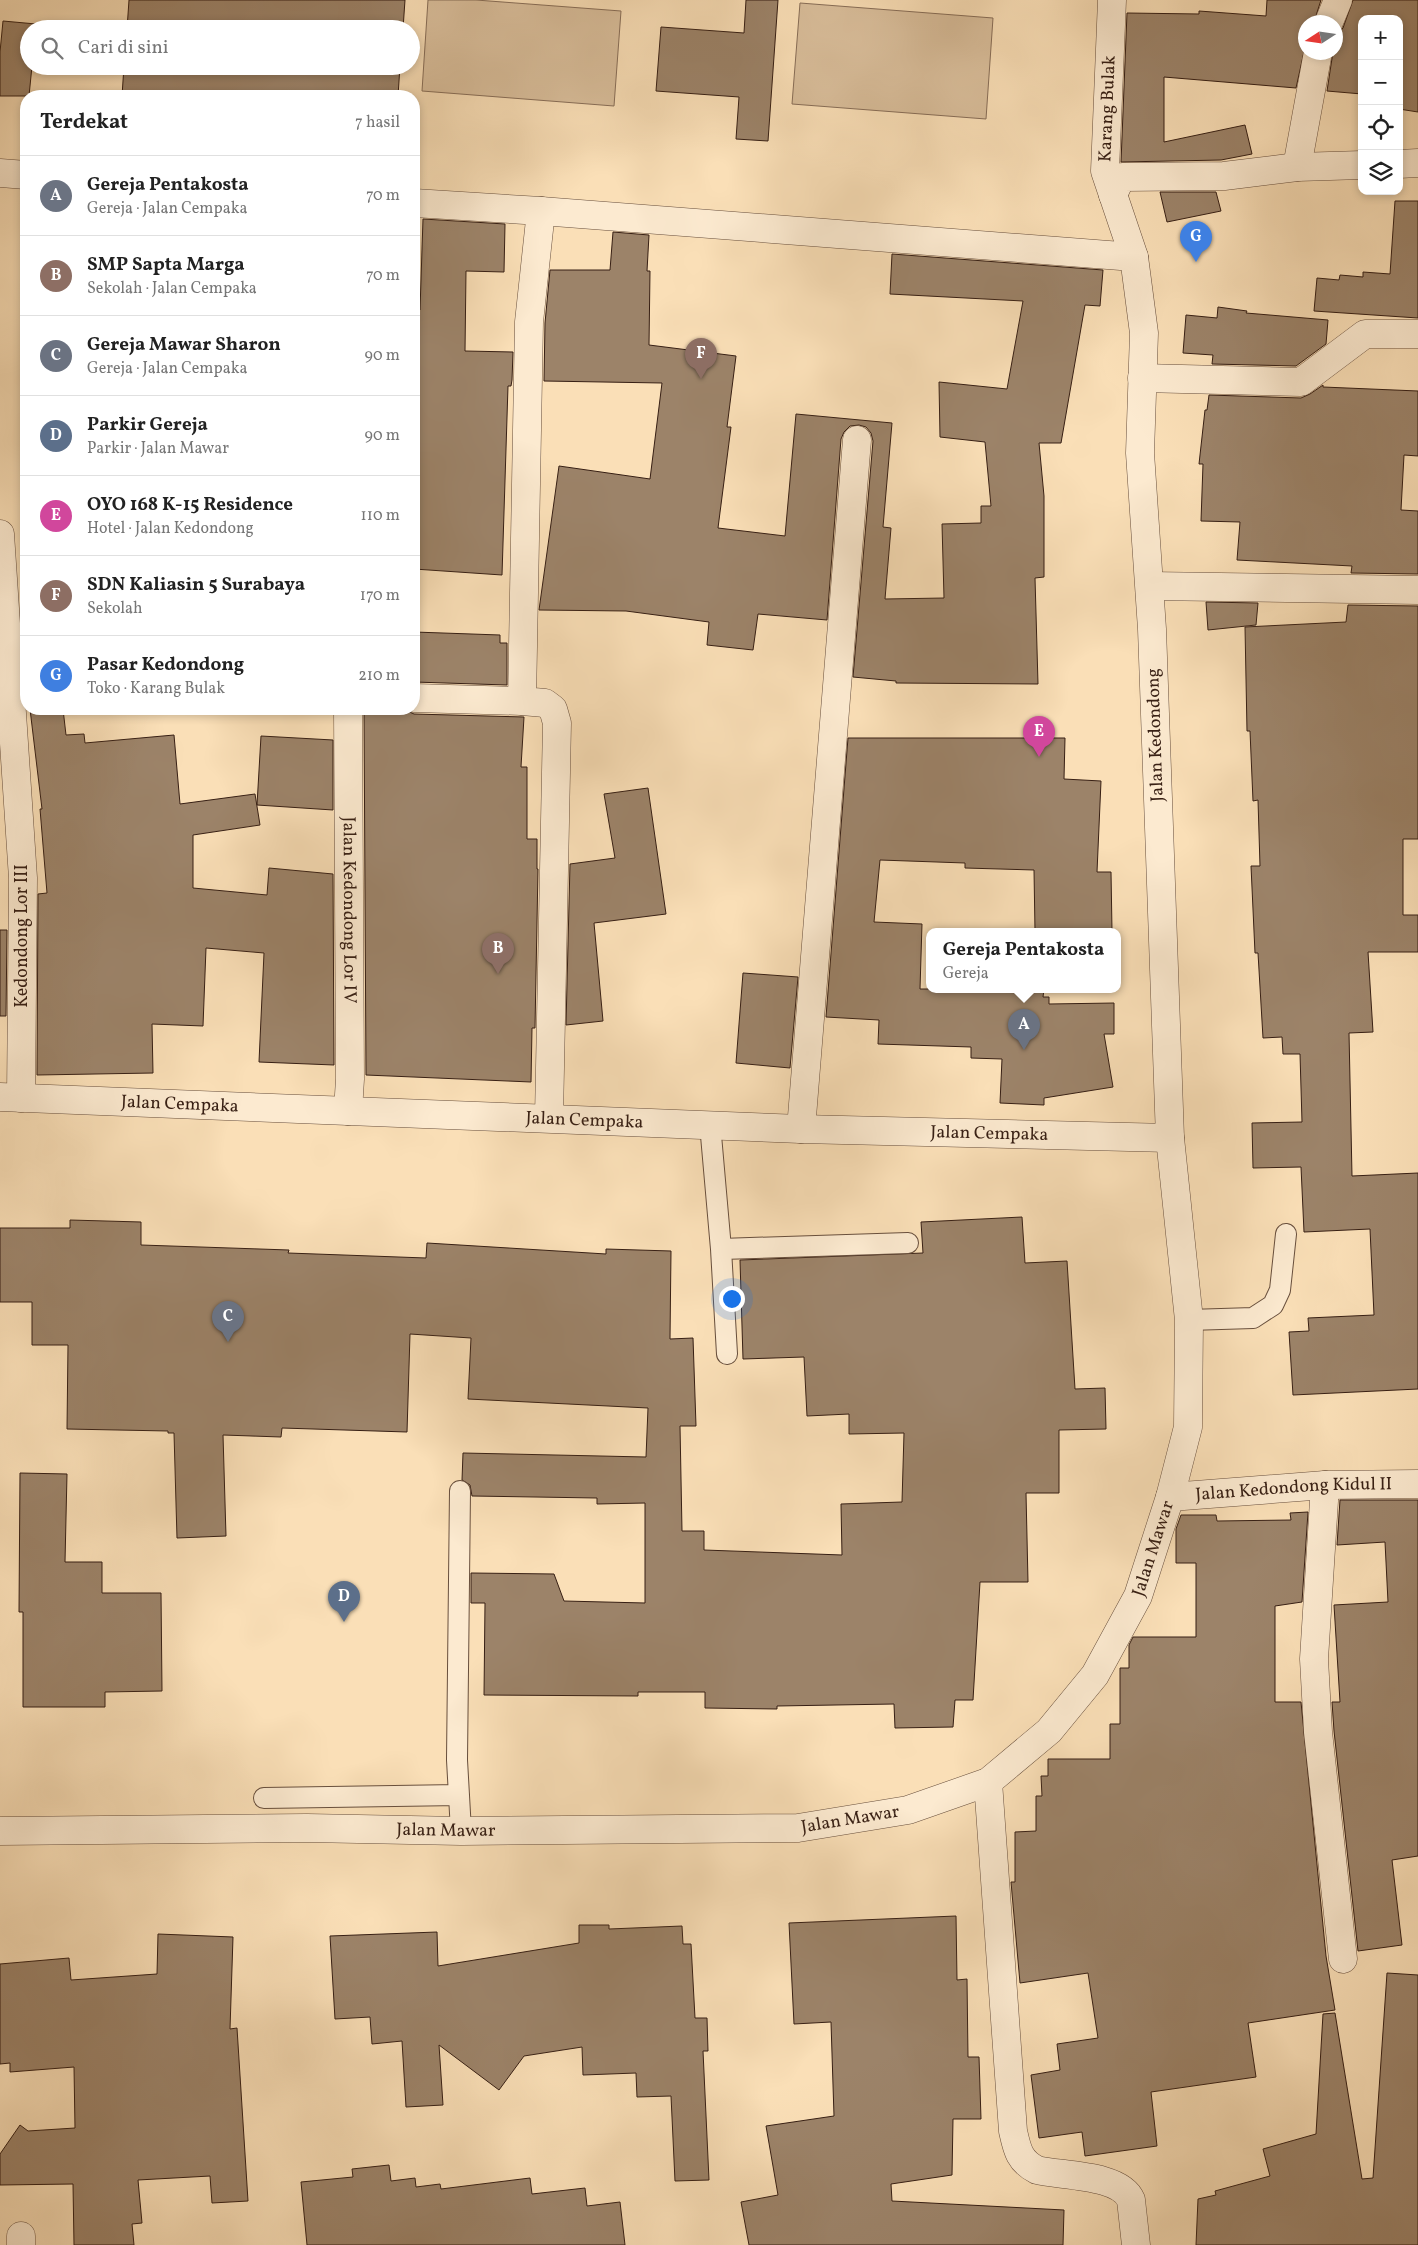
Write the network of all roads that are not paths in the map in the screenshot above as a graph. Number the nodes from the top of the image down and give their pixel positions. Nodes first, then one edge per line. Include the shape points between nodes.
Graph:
1 (1112, 0) edge
2 (1338, 0) edge
3 (1332, 15) edge
4 (1317, 60) edge
5 (1418, 163) edge
6 (1403, 164) edge
7 (1358, 165) edge
8 (1297, 167) junction
9 (0, 173) edge
10 (20, 175) edge
11 (1113, 194) junction
12 (420, 204) edge
13 (541, 211) junction
14 (1134, 258) junction
15 (1144, 333) joint
16 (1418, 334) edge
17 (1142, 378) junction
18 (857, 440) dead end
19 (0, 534) edge
20 (1150, 586) junction
21 (1418, 590) edge
22 (420, 698) edge
23 (522, 701) junction
24 (348, 715) edge
25 (10, 1097) edge
26 (348, 1112) junction
27 (549, 1118) junction
28 (710, 1124) junction
29 (801, 1129) junction
30 (1170, 1138) junction
31 (1286, 1234) dead end
32 (908, 1243) dead end
33 (721, 1249) junction
34 (1190, 1320) junction
35 (727, 1354) dead end
36 (1418, 1484) edge
37 (1325, 1485) junction
38 (460, 1491) dead end
39 (1170, 1497) junction
40 (988, 1782) junction
41 (459, 1795) junction
42 (264, 1798) dead end
43 (0, 1830) edge
44 (461, 1831) junction
45 (1343, 1959) dead end
46 (1136, 2245) edge

1 - 11 street, Karang Bulak via 1104,171
2 - 3 street
4 - 8 street
5 - 6 street
7 - 8 street
8 - 11 street via 1224,176 1123,177
9 - 10 street
11 - 14 street, Karang Bulak
12 - 13 street
13 - 14 street
13 - 23 street via 529,322
14 - 15 street, Karang Bulak
15 - 17 street, Jalan Kedondong
16 - 17 street via 1365,334 1301,382
17 - 20 street, Jalan Kedondong via 1140,454
18 - 29 street
19 - 25 street, Kedondong Lor III via 23,878
20 - 21 street
20 - 30 street, Jalan Kedondong
22 - 23 street
23 - 27 street via 553,708 556,723
24 - 26 street, Jalan Kedondong Lor IV
25 - 26 street, Jalan Cempaka
26 - 27 street, Jalan Cempaka
27 - 28 street, Jalan Cempaka
28 - 29 street, Jalan Cempaka
28 - 33 lane
29 - 30 street, Jalan Cempaka
30 - 34 street, Jalan Mawar
31 - 34 lane via 1280,1290 1272,1305 1253,1318
32 - 33 lane
33 - 35 lane
34 - 39 street, Jalan Mawar via 1188,1427
36 - 37 street, Jalan Kedondong Kidul II
37 - 39 street, Jalan Kedondong Kidul II
37 - 45 street via 1314,1659 1318,1732
38 - 41 lane
39 - 40 street, Jalan Mawar via 1138,1596 1096,1674 1049,1731
40 - 44 street, Jalan Mawar via 908,1810 798,1828
40 - 46 street via 1013,2131 1018,2153 1028,2166 1037,2170 1099,2180 1122,2188 1131,2200
41 - 42 lane
41 - 44 lane
43 - 44 street, Jalan Mawar via 307,1828

